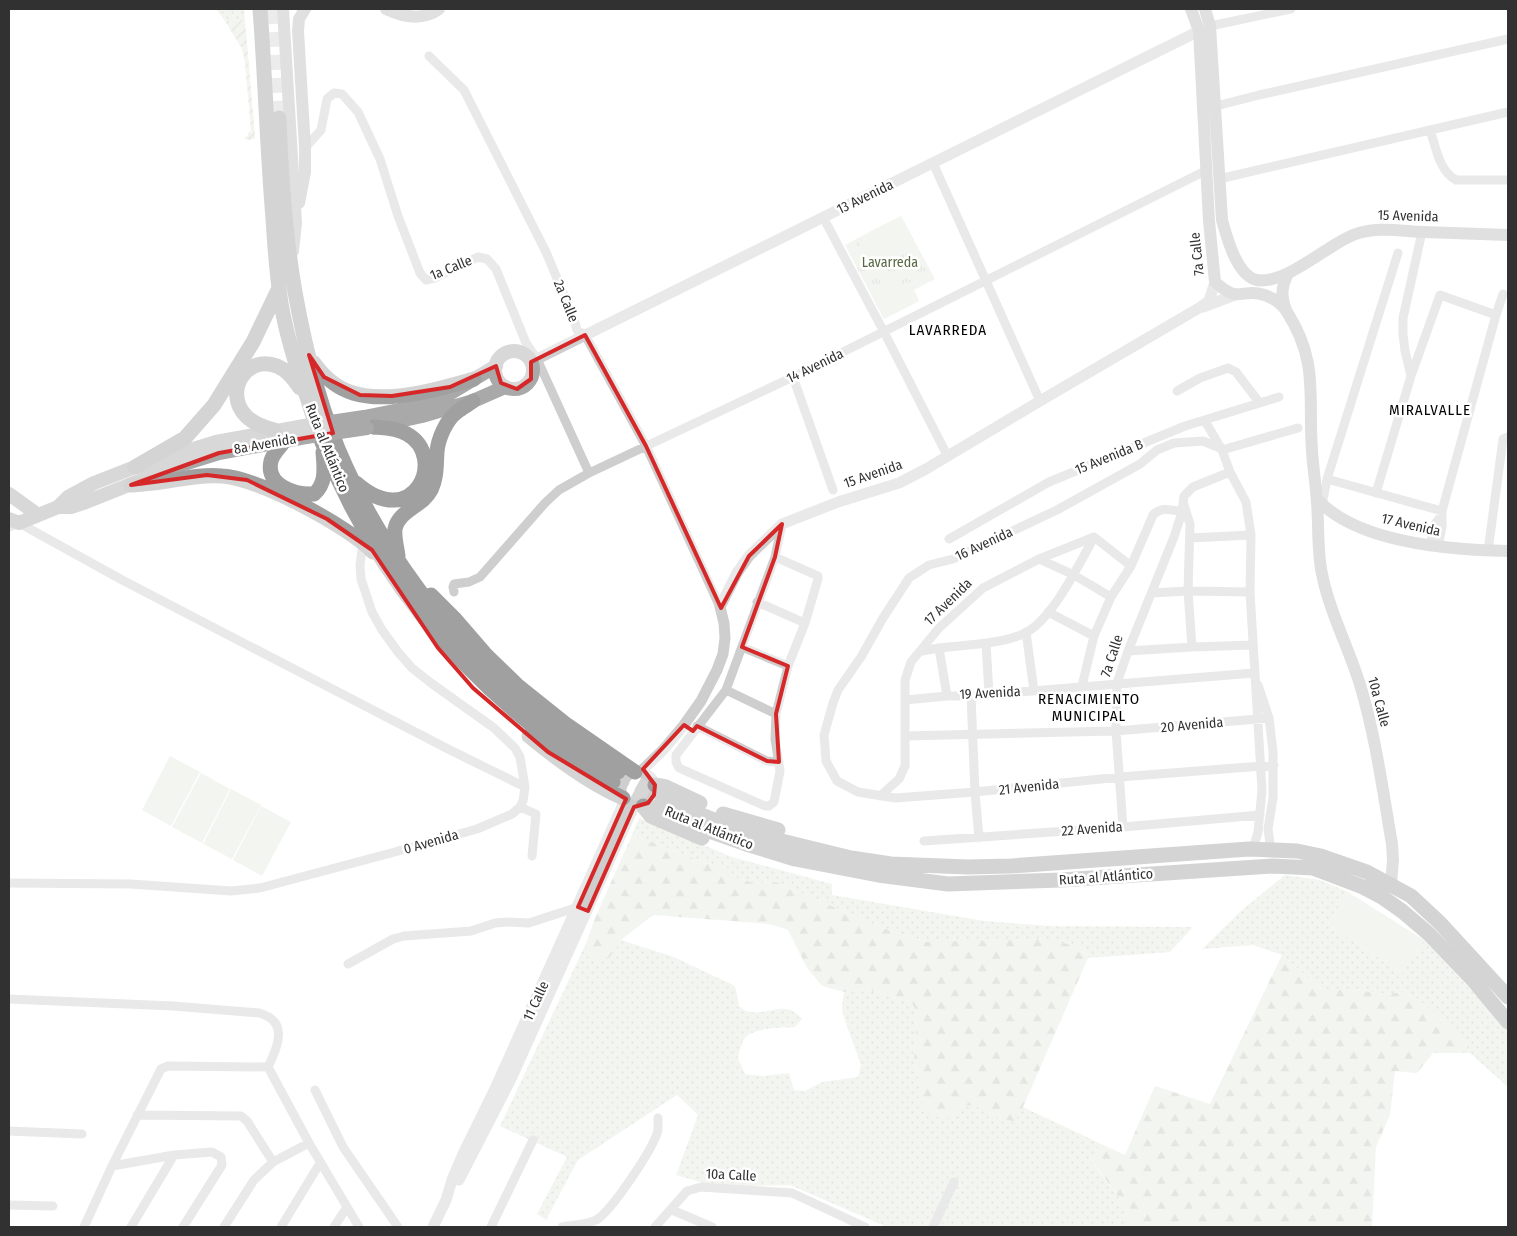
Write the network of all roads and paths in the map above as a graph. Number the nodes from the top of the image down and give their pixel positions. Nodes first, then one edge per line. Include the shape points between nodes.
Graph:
1 (283, 9) edge
2 (305, 9) edge
3 (386, 9) edge
4 (439, 9) edge
5 (1191, 9) edge
6 (1205, 9) edge
7 (1292, 9) edge
8 (259, 11) edge
9 (1205, 29) junction
10 (1508, 39) edge
11 (429, 56) dead end
12 (1216, 106) junction
13 (1508, 112) edge
14 (279, 118) tunnel mouth
15 (1430, 130) junction
16 (305, 148) junction
17 (932, 163) junction
18 (1207, 170) junction
19 (1218, 179) junction
20 (1508, 180) edge
21 (823, 217) junction
22 (296, 223) junction
23 (1422, 232) junction
24 (1508, 235) edge
25 (1398, 253) dead end
26 (1241, 267) junction
27 (291, 271) junction
28 (1288, 274) junction
29 (987, 281) junction
30 (1219, 285) junction
31 (279, 288) junction
32 (1503, 294) dead end
33 (1235, 295) junction
34 (1199, 308) junction
35 (1286, 310) junction
36 (1496, 315) junction
37 (884, 332) junction
38 (585, 335) junction
39 (308, 355) junction
40 (534, 361) junction
41 (496, 366) junction
42 (1411, 376) junction
43 (793, 378) junction
44 (474, 379) junction
45 (505, 387) junction
46 (1177, 391) dead end
47 (306, 396) junction
48 (1279, 396) dead end
49 (473, 401) junction
50 (1040, 401) junction
51 (1259, 402) junction
52 (1204, 421) junction
53 (368, 424) junction
54 (1298, 428) dead end
55 (279, 435) junction
56 (1508, 437) edge
57 (323, 446) junction
58 (646, 446) junction
59 (1221, 449) junction
60 (948, 457) junction
61 (135, 467) junction
62 (1230, 472) junction
63 (589, 473) junction
64 (353, 481) junction
65 (1326, 482) junction
66 (131, 485) junction
67 (833, 490) dead end
68 (1376, 493) junction
69 (9, 494) edge
70 (1320, 502) junction
71 (58, 507) junction
72 (1183, 508) junction
73 (1442, 514) junction
74 (38, 515) junction
75 (1339, 516) junction
76 (12, 523) edge
77 (782, 524) junction
78 (1319, 532) junction
79 (1251, 535) junction
80 (1094, 537) junction
81 (1190, 538) junction
82 (949, 539) dead end
83 (363, 543) junction
84 (1434, 546) junction
85 (1488, 551) junction
86 (1508, 552) edge
87 (775, 557) junction
88 (1039, 559) junction
89 (1131, 566) junction
90 (399, 569) junction
91 (1074, 575) junction
92 (1188, 591) junction
93 (454, 592) dead end
94 (1250, 592) junction
95 (1152, 593) junction
96 (1111, 597) junction
97 (407, 598) junction
98 (757, 602) junction
99 (720, 607) junction
100 (1048, 612) junction
101 (804, 623) junction
102 (1026, 632) junction
103 (1094, 636) junction
104 (986, 643) junction
105 (1253, 645) junction
106 (742, 647) junction
107 (1192, 647) junction
108 (939, 648) junction
109 (922, 651) junction
110 (1128, 651) junction
111 (788, 666) junction
112 (1254, 672) junction
113 (1117, 683) junction
114 (1082, 686) junction
115 (726, 690) junction
116 (1034, 691) junction
117 (989, 694) junction
118 (947, 696) junction
119 (971, 696) junction
120 (906, 700) junction
121 (776, 714) junction
122 (1269, 718) junction
123 (1257, 719) junction
124 (691, 727) junction
125 (1116, 731) junction
126 (971, 733) junction
127 (824, 735) joint
128 (905, 736) junction
129 (663, 750) junction
130 (778, 762) junction
131 (1274, 765) junction
132 (1261, 766) junction
133 (638, 772) junction
134 (1120, 777) junction
135 (526, 787) junction
136 (975, 792) junction
137 (880, 796) junction
138 (644, 797) junction
139 (520, 807) junction
140 (1260, 815) junction
141 (1123, 827) junction
142 (979, 838) junction
143 (924, 840) dead end
144 (1253, 849) junction
145 (1271, 850) junction
146 (532, 856) dead end
147 (9, 883) edge
148 (1391, 884) junction
149 (583, 909) junction
150 (348, 964) dead end
151 (1508, 997) edge
152 (9, 999) edge
153 (1508, 1022) edge
154 (268, 1067) junction
155 (315, 1090) dead end
156 (137, 1114) junction
157 (658, 1118) dead end
158 (9, 1131) edge
159 (82, 1134) dead end
160 (533, 1140) dead end
161 (309, 1143) junction
162 (174, 1155) junction
163 (273, 1162) junction
164 (320, 1163) junction
165 (112, 1166) junction
166 (954, 1182) dead end
167 (9, 1205) edge
168 (53, 1206) dead end
169 (347, 1207) junction
170 (672, 1210) junction
171 (84, 1227) edge
172 (131, 1227) edge
173 (183, 1227) edge
174 (224, 1227) edge
175 (281, 1227) edge
176 (334, 1227) edge
177 (359, 1227) edge
178 (398, 1227) edge
179 (433, 1227) edge
180 (491, 1227) edge
181 (562, 1227) edge
182 (655, 1227) edge
183 (712, 1227) edge
184 (865, 1227) edge
185 (933, 1227) edge

1 - 22 main road, Ruta al Atlántico
2 - 16 main road via 299,19 298,32
3 - 4 main road via 399,15 417,17
5 - 9 main road, 7a Calle
6 - 9 main road, 7a Calle
7 - 9 street, 13 Avenida
8 - 31 highway, Ruta al Atlántico
9 - 12 main road, 7a Calle
9 - 17 street, 13 Avenida
9 - 18 main road, 7a Calle
10 - 12 street
11 - 38 street, 2a Calle via 464,90 546,252 577,330
12 - 19 main road, 7a Calle
13 - 15 street
14 - 27 highway, Ruta al Atlántico
15 - 19 street
15 - 20 street via 1449,176 1456,180
16 - 22 main road via 305,172
16 - 40 street, 1a Calle via 321,130 328,99 334,93 342,94 358,112 380,159 420,273 426,280 478,257 487,259 496,269
17 - 21 street, 13 Avenida
17 - 29 street
18 - 29 street, 14 Avenida
18 - 30 main road, 7a Calle via 1210,240
19 - 26 main road, 7a Calle via 1222,220
21 - 37 street
21 - 38 street, 13 Avenida
22 - 27 main road, Ruta al Atlántico
23 - 24 main road, 15 Avenida
23 - 28 main road, 15 Avenida via 1390,229 1353,235
23 - 42 street via 1403,318 1405,351
25 - 65 street
26 - 28 main road via 1244,273 1257,280
26 - 30 main road via 1237,283 1232,287
27 - 39 highway, Ruta al Atlántico
28 - 35 main road via 1282,286
29 - 37 street, 14 Avenida
29 - 50 street
30 - 33 main road, 7a Calle
30 - 34 street, 15 Avenida via 1209,301
31 - 47 highway, Ruta al Atlántico via 288,338
31 - 61 highway via 253,342 214,405 185,438
32 - 36 street
33 - 34 street, 15 Avenida
33 - 35 main road, 7a Calle via 1255,293 1269,296
34 - 50 street, 15 Avenida
35 - 70 main road, 7a Calle via 1309,362 1312,449
36 - 42 street via 1440,296
36 - 73 street
37 - 43 street, 14 Avenida
37 - 60 street
38 - 40 street, 13 Avenida
38 - 58 street, 2a Calle
39 - 44 highway via 324,377 340,388 360,395 379,397 415,393
39 - 64 highway, Ruta al Atlántico via 337,445
40 - 41 main road via 512,352 502,356
40 - 45 main road via 533,374 527,384 517,389
40 - 63 street, 1a Calle
41 - 44 main road, 8a Avenida
41 - 45 main road via 497,378
42 - 68 street
43 - 58 street, 14 Avenida
43 - 67 street
44 - 53 main road, 8a Avenida via 444,398
45 - 49 main road, 8a Avenida
46 - 51 street via 1228,368 1236,372
47 - 55 highway via 294,379 278,367 269,364 258,366 244,374 236,390 240,407 254,423
47 - 57 highway, Ruta al Atlántico
48 - 51 street, 15 Avenida B
49 - 53 main road, 8a Avenida via 422,416
49 - 90 highway via 455,413 444,430 437,450 436,479 430,493 397,523
50 - 60 street, 15 Avenida
51 - 52 street, 15 Avenida B
52 - 59 street
52 - 82 street, 15 Avenida B via 1049,482
53 - 55 main road, 8a Avenida, bridge
53 - 64 highway via 396,429 415,440 425,462 423,480 415,492 397,500 379,499
54 - 59 street
55 - 57 highway via 271,461 273,477 288,490 303,494 314,494 322,485
55 - 61 main road, 8a Avenida via 216,442
55 - 66 main road, 8a Avenida via 174,467
56 - 85 street via 1503,439
57 - 90 highway, Ruta al Atlántico via 356,516
58 - 63 street, 14 Avenida
58 - 99 street, 2a Calle
59 - 62 street
59 - 127 street, 16 Avenida via 1203,441 1174,443 1157,450 1140,464 1057,510 953,560 929,565 909,578 838,690
60 - 77 street, 15 Avenida via 899,483
61 - 71 main road, 8a Avenida via 85,488
62 - 72 street via 1188,491
62 - 79 street via 1246,502
63 - 93 street, 14 Avenida via 559,490 480,577 454,584
64 - 90 highway, Ruta al Atlántico
65 - 68 street
65 - 70 street
66 - 71 main road, 8a Avenida via 71,507
66 - 83 highway via 207,475 236,478 320,515
68 - 73 street
69 - 74 main road
70 - 75 main road, 17 Avenida
70 - 78 main road, 10a Calle
71 - 74 main road, 8a Avenida
72 - 81 street via 1189,517
72 - 89 street via 1157,510
72 - 95 street, 7a Calle
73 - 84 street via 1434,524
74 - 76 main road, 8a Avenida
75 - 78 main road
75 - 84 main road, 17 Avenida via 1397,540
76 - 135 street
77 - 87 street
77 - 99 street, 15 Avenida via 748,556
78 - 148 main road, 10a Calle via 1322,575 1361,689 1374,742 1392,844
79 - 81 street
79 - 94 street
80 - 88 street, 17 Avenida
80 - 89 street
80 - 91 street
81 - 92 street
83 - 90 highway
83 - 135 street via 361,579 382,630 412,668 494,728 515,748
84 - 85 main road, 17 Avenida
85 - 86 main road, 17 Avenida
87 - 98 street
87 - 101 street via 818,577
88 - 91 street
88 - 109 street, 17 Avenida via 982,588 939,628
89 - 96 street
90 - 97 highway, Ruta al Atlántico
90 - 97 highway, Ruta al Atlántico via 466,650 502,685 616,777 559,747 510,709 468,669
90 - 133 highway via 437,600 517,685 566,725
91 - 96 street
91 - 100 street
92 - 94 street
92 - 95 street
92 - 107 street
94 - 105 street
95 - 110 street, 7a Calle
96 - 103 street
97 - 138 highway via 438,648 504,716 548,752 594,782
98 - 101 street
98 - 106 street
99 - 124 street via 725,638 723,654
100 - 102 street
100 - 103 street
101 - 111 street
102 - 104 street
102 - 116 street
103 - 114 street
104 - 108 street
104 - 117 street
105 - 107 street
105 - 112 street
106 - 111 street
106 - 115 street
107 - 110 street
108 - 109 street
108 - 118 street
109 - 120 street, 17 Avenida via 911,662 905,680
110 - 113 street, 7a Calle
111 - 121 street
112 - 113 street, 19 Avenida
112 - 122 street
112 - 123 street
113 - 114 street, 19 Avenida
113 - 125 street, 7a Calle
114 - 116 street, 19 Avenida
115 - 121 street
115 - 124 street
116 - 117 street, 19 Avenida
117 - 119 street, 19 Avenida
118 - 119 street, 19 Avenida
118 - 120 street, 19 Avenida
119 - 126 street
120 - 128 street
121 - 130 street
122 - 123 street, 20 Avenida
122 - 131 street
123 - 125 street, 20 Avenida
123 - 132 street
124 - 129 street
124 - 130 street via 768,761
124 - 130 street via 676,755 679,768 762,805 769,806 774,802 780,771
125 - 126 street, 20 Avenida
125 - 134 street, 7a Calle
126 - 128 street, 20 Avenida
126 - 136 street
127 - 137 street, 21 Avenida via 826,761 837,781 858,792
128 - 137 street via 905,766 899,779
129 - 133 street
129 - 138 street
131 - 132 street, 21 Avenida
131 - 145 street via 1268,829
132 - 134 street, 21 Avenida
132 - 140 street
133 - 138 street via 645,773
133 - 138 street via 625,777 621,787
134 - 136 street, 21 Avenida
134 - 141 street, 7a Calle
135 - 139 street
136 - 137 street, 21 Avenida via 895,798
136 - 142 street
138 - 144 highway, Ruta al Atlántico via 666,787 723,814 879,856 891,864 1002,866
138 - 149 street, 11 Calle
138 - 153 highway, Ruta al Atlántico via 651,816 701,838 787,867 858,880 878,874 980,885 1273,866 1313,868 1363,887 1402,911 1473,980
139 - 146 street via 536,814
139 - 147 street, 0 Avenida via 512,814 476,829 260,888 231,891 131,884
140 - 141 street, 22 Avenida
140 - 144 street
141 - 142 street, 22 Avenida
142 - 143 street, 22 Avenida
144 - 145 highway, Ruta al Atlántico
145 - 148 highway, Ruta al Atlántico via 1321,856
148 - 151 highway, Ruta al Atlántico via 1411,896 1440,923
149 - 150 street via 529,923 496,923 470,931 404,936
149 - 179 street, 11 Calle via 463,1154
152 - 154 street via 259,1013 270,1016 279,1037
154 - 156 street via 168,1066 161,1069
154 - 161 street
155 - 178 street via 343,1147
156 - 163 street via 240,1116 247,1121
156 - 165 street
157 - 181 street via 658,1131 647,1152 630,1181 602,1215 596,1220
158 - 159 street
160 - 180 street
161 - 163 street
161 - 164 street
162 - 165 street
162 - 172 street
162 - 173 street via 212,1152 221,1157 222,1165
163 - 174 street via 254,1180
164 - 169 street
164 - 175 street
165 - 171 street
166 - 185 street
167 - 168 street
169 - 176 street
169 - 177 street
170 - 182 street, 10a Calle
170 - 183 street
170 - 184 street, 10a Calle via 687,1191 701,1187 792,1194

